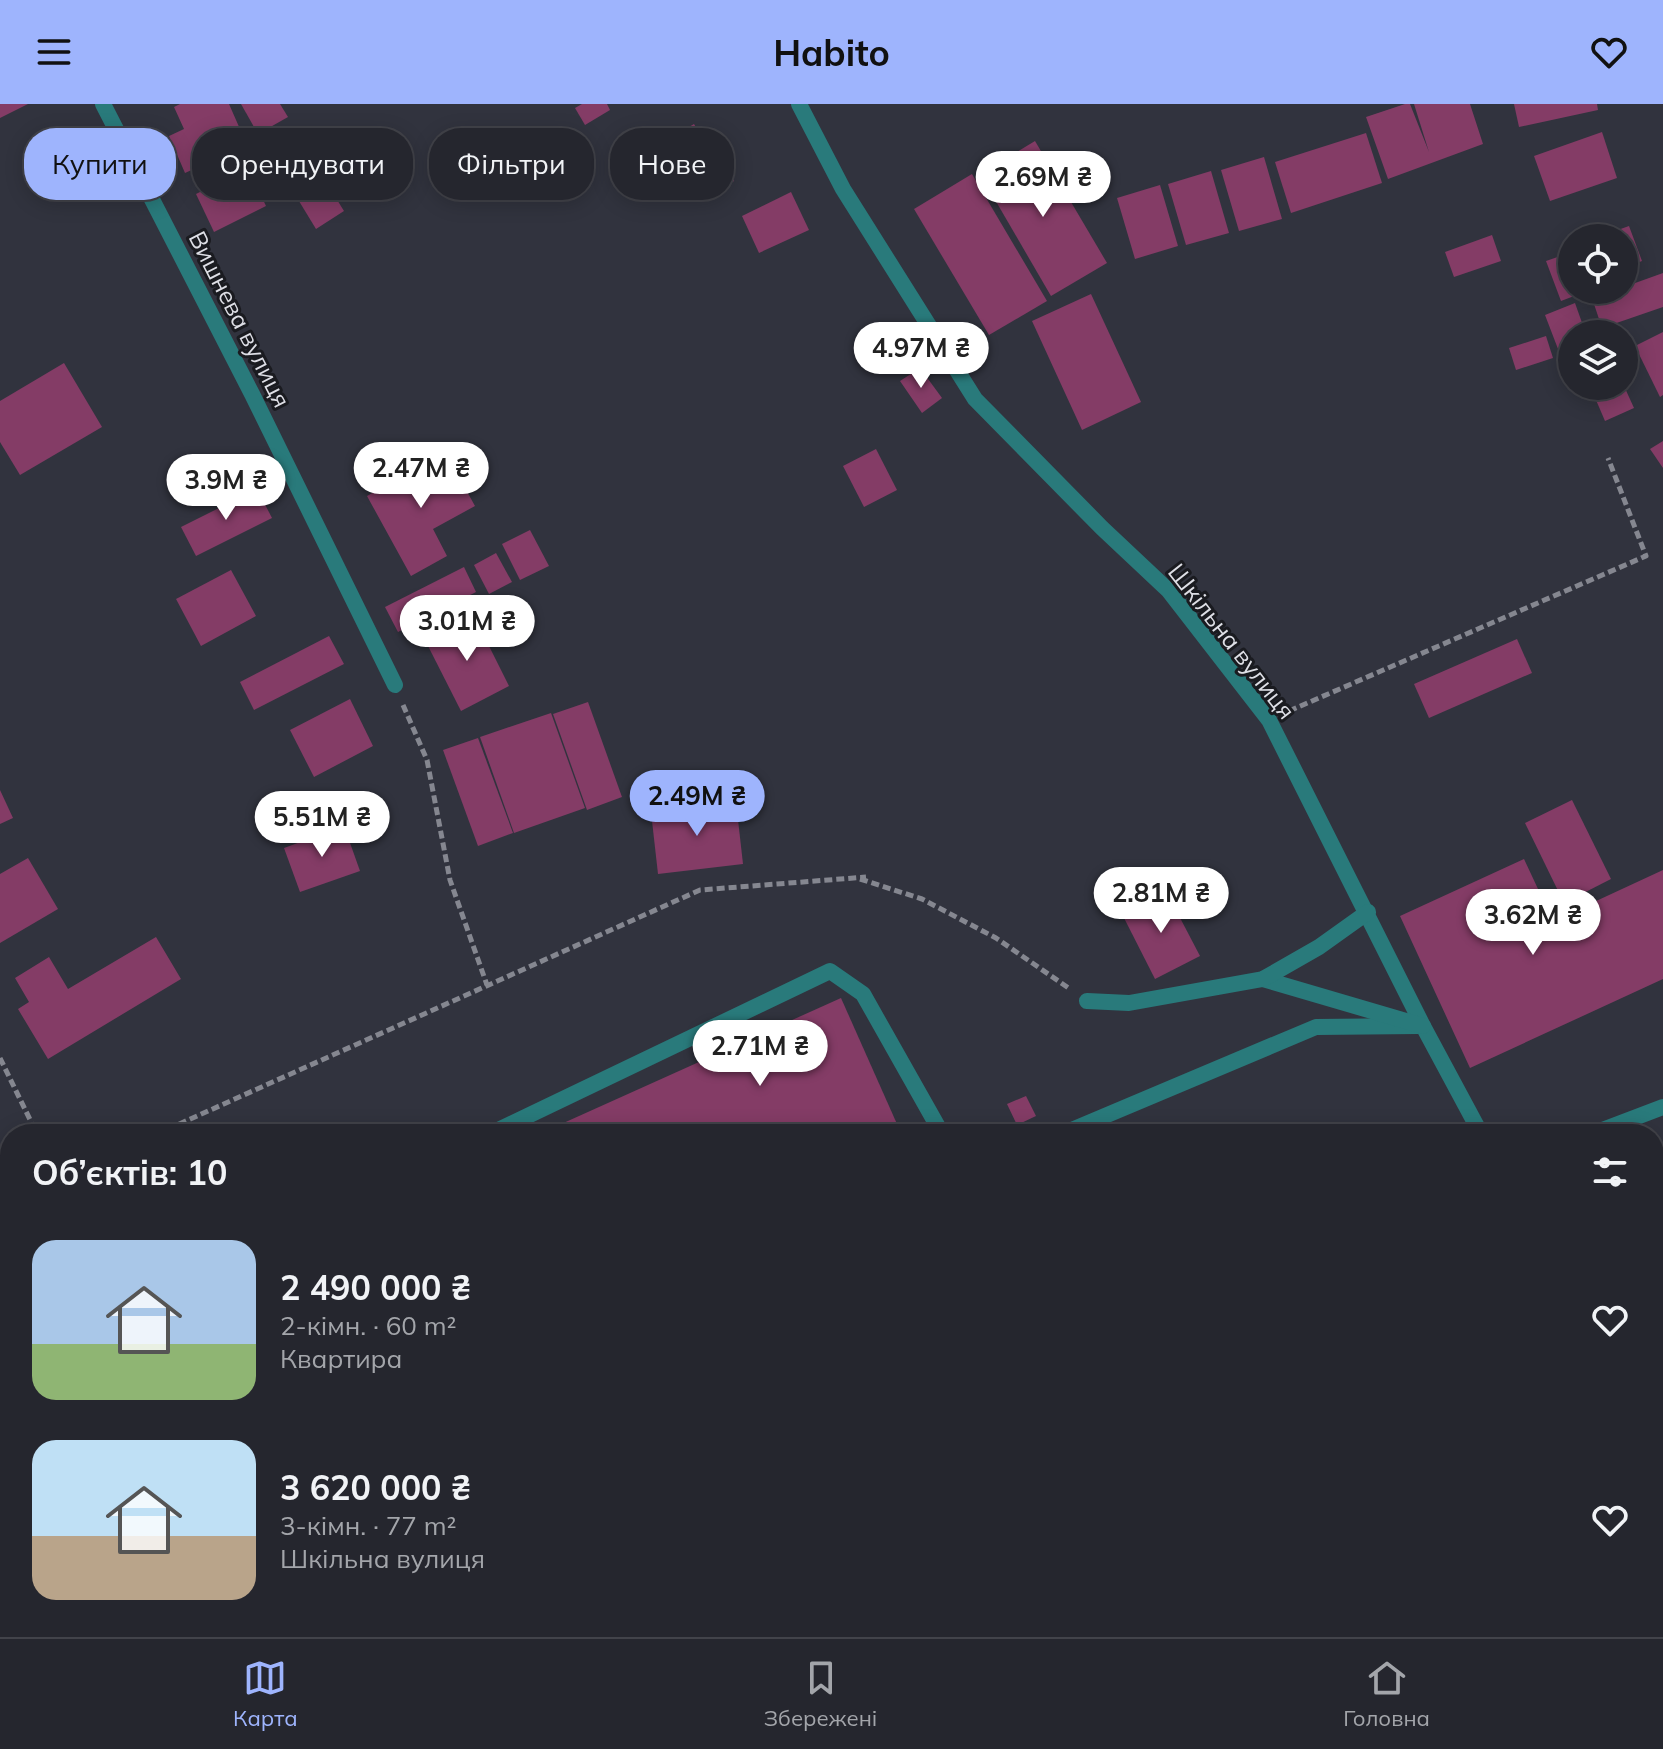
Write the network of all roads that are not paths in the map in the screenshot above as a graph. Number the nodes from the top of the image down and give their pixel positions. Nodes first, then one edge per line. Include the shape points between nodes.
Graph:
1 (103, 104) edge
2 (799, 104) edge
3 (395, 685) road end
4 (1368, 912) junction
5 (1263, 979) junction
6 (1087, 1001) road end
7 (1423, 1026) junction
8 (1663, 1107) edge
9 (511, 1124) edge
10 (936, 1124) edge
11 (1086, 1124) edge
12 (1476, 1124) edge
13 (1618, 1124) edge

1 - 3 street, Вишнева вулиця
2 - 4 street, Шкільна вулиця via 843,189 975,399 1169,591 1269,720
4 - 5 street
4 - 7 street, Шкільна вулиця
5 - 6 street via 1129,1003
5 - 7 street
7 - 11 street via 1316,1027
7 - 12 street, Шкільна вулиця
8 - 13 street
9 - 10 street via 830,971 863,994

